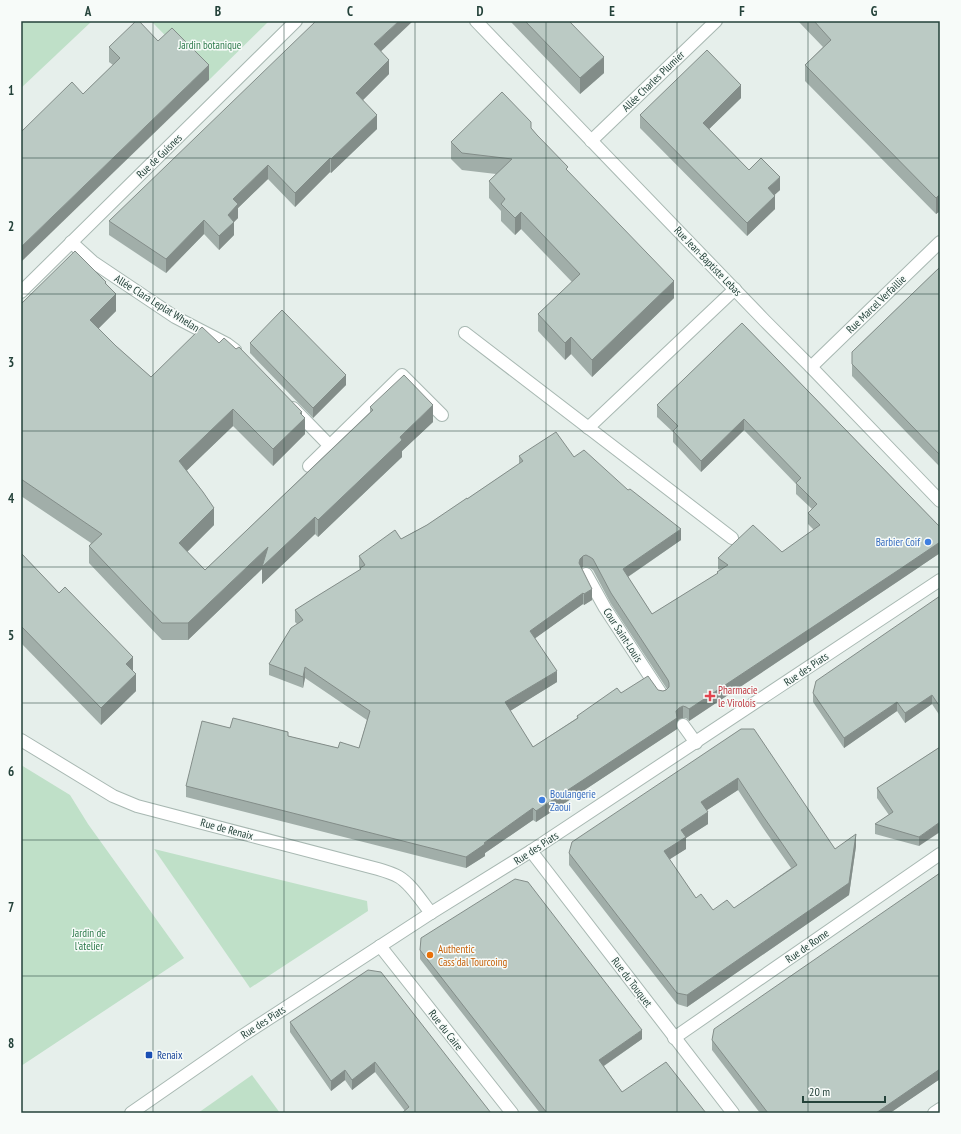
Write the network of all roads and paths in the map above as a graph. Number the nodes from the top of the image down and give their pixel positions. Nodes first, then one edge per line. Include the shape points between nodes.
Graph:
1 (296, 21) edge
2 (476, 21) edge
3 (716, 21) edge
4 (591, 141) junction
5 (71, 242) junction
6 (940, 242) edge
7 (735, 290) junction
8 (21, 292) edge
9 (465, 333) dead end
10 (244, 357) edge
11 (811, 367) junction
12 (287, 402) edge
13 (442, 415) dead end
14 (588, 428) junction
15 (330, 446) junction
16 (309, 466) dead end
17 (940, 501) edge
18 (732, 538) dead end
19 (586, 574) edge
20 (940, 580) edge
21 (662, 694) edge
22 (683, 725) dead end
23 (21, 740) edge
24 (696, 743) junction
25 (531, 851) junction
26 (940, 854) edge
27 (431, 913) junction
28 (380, 946) junction
29 (674, 1038) junction
30 (940, 1109) edge
31 (131, 1113) edge
32 (512, 1113) edge
33 (733, 1113) edge
34 (934, 1113) edge

1 - 5 street, Rue de Guisnes
2 - 4 street, Rue Jean-Baptiste Lebas
3 - 4 street, Allée Charles Plumier
4 - 7 street, Rue Jean-Baptiste Lebas
5 - 8 street, Rue de Guisnes
5 - 10 street, Allée Clara Leplat Whelan via 89,259 175,317 227,344
6 - 11 street, Rue Marcel Verfaillie
7 - 11 street, Rue Jean-Baptiste Lebas
7 - 14 street
9 - 14 street
11 - 17 street, Rue Jean-Baptiste Lebas
12 - 15 street
13 - 15 street via 402,375
14 - 18 street
15 - 16 street
19 - 21 street, Cour Saint-Louis via 605,608
20 - 24 street, Rue des Piats
22 - 24 street
23 - 27 street, Rue de Renaix via 130,804 390,873 409,886
24 - 25 street, Rue des Piats
25 - 27 street, Rue des Piats
25 - 29 street, Rue du Touquet
26 - 29 street, Rue de Rome
27 - 28 street, Rue des Piats
28 - 31 street, Rue des Piats via 242,1036
28 - 32 street, Rue du Caire
29 - 33 street, Rue du Touquet
30 - 34 street

